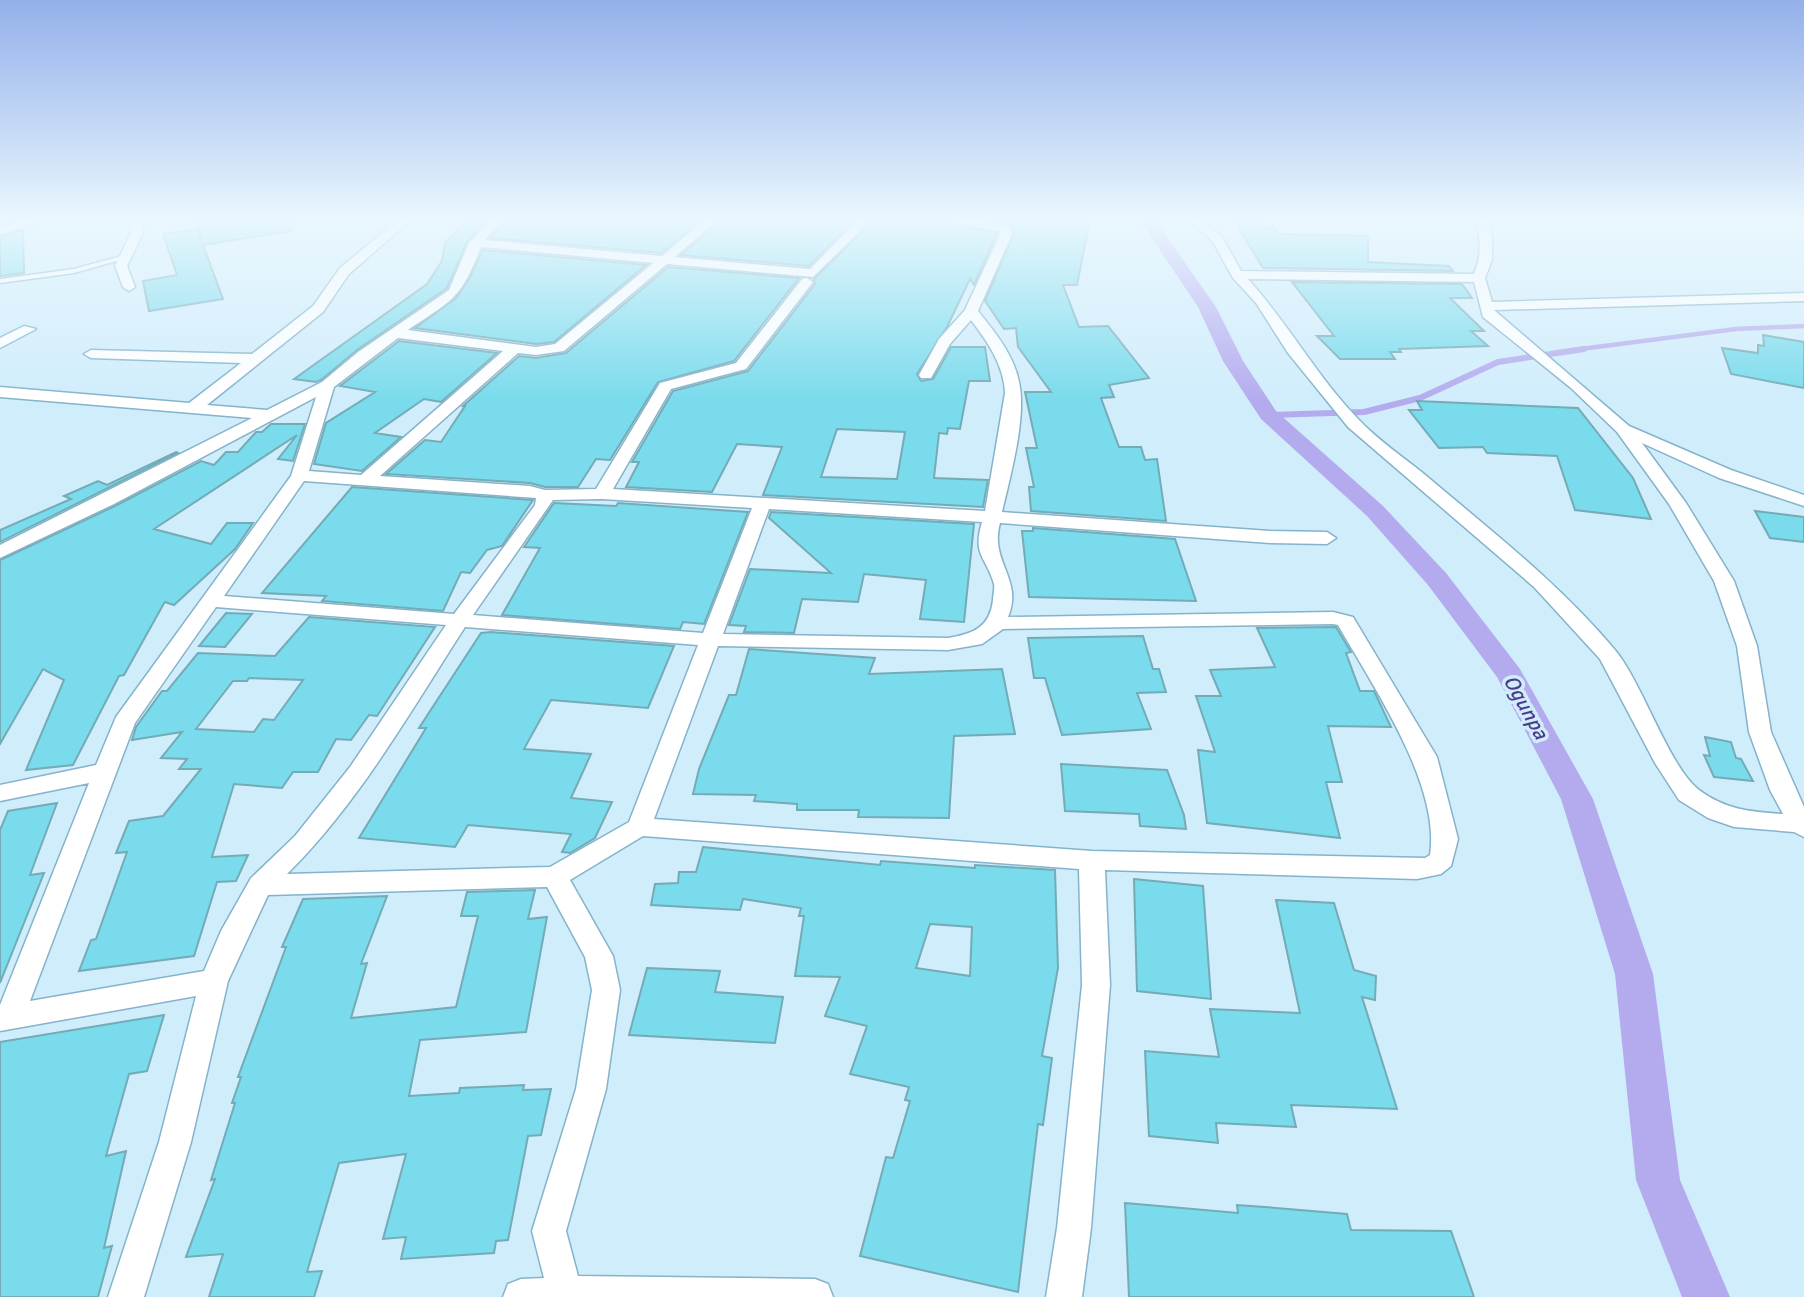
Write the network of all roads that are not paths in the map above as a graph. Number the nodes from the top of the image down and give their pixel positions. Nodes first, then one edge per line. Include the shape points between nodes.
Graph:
1 (126, 280) edge
2 (338, 280) edge
3 (462, 280) edge
4 (641, 280) edge
5 (985, 280) edge
6 (1241, 280) edge
7 (1479, 280) edge
8 (807, 282) dead end
9 (129, 287) dead end
10 (1804, 297) edge
11 (1486, 306) junction
12 (971, 311) junction
13 (29, 329) dead end
14 (395, 333) junction
15 (0, 344) edge
16 (515, 348) junction
17 (91, 354) dead end
18 (256, 359) junction
19 (926, 375) dead end
20 (327, 385) junction
21 (0, 392) edge
22 (193, 408) junction
23 (270, 415) junction
24 (1623, 429) junction
25 (299, 476) junction
26 (363, 482) junction
27 (602, 494) junction
28 (545, 495) junction
29 (1804, 501) edge
30 (762, 505) junction
31 (993, 519) junction
32 (1327, 538) dead end
33 (0, 552) edge
34 (210, 601) junction
35 (460, 621) junction
36 (996, 623) junction
37 (712, 640) junction
38 (105, 771) junction
39 (0, 793) edge
40 (1802, 826) edge
41 (639, 827) junction
42 (1091, 860) junction
43 (555, 877) junction
44 (260, 885) junction
45 (214, 981) junction
46 (5, 1018) edge
47 (567, 1296) edge
48 (126, 1297) edge
49 (521, 1297) edge
50 (815, 1297) edge
51 (1064, 1297) edge

1 - 9 street
2 - 18 street via 318,309
3 - 14 street via 453,293
4 - 16 street via 559,348
5 - 12 street
6 - 40 street via 1354,424 1541,583 1608,655 1688,794 1743,821
7 - 11 street
8 - 27 street via 741,366 665,386
10 - 11 street
11 - 24 street via 1488,314
12 - 19 street via 944,342
12 - 31 street via 990,334 1012,383
13 - 15 street
14 - 16 street
14 - 20 street
16 - 26 street
17 - 18 street
18 - 22 street
20 - 23 street
20 - 25 street
21 - 22 street
22 - 23 street
23 - 33 street
24 - 29 street via 1725,474
24 - 40 street via 1724,581 1747,646 1760,732 1782,790
25 - 26 street
25 - 34 street
26 - 28 street
27 - 28 street
27 - 30 street
28 - 35 street via 544,505
30 - 31 street
30 - 37 street
31 - 32 street
31 - 36 street via 988,554 1004,584
34 - 35 street
34 - 38 street via 124,722
35 - 37 street
35 - 44 street via 358,773 304,842
36 - 37 street via 975,640 926,646
36 - 42 street via 1346,621 1425,757 1445,839 1442,859 1432,867 1417,869
37 - 41 street
38 - 39 street
38 - 46 street
41 - 42 street
41 - 43 street
42 - 51 street via 1096,985
43 - 44 street
43 - 47 street via 599,956 606,990 591,1089 549,1231
44 - 45 street
45 - 46 street
45 - 48 street via 175,1142
47 - 49 street
47 - 50 street

